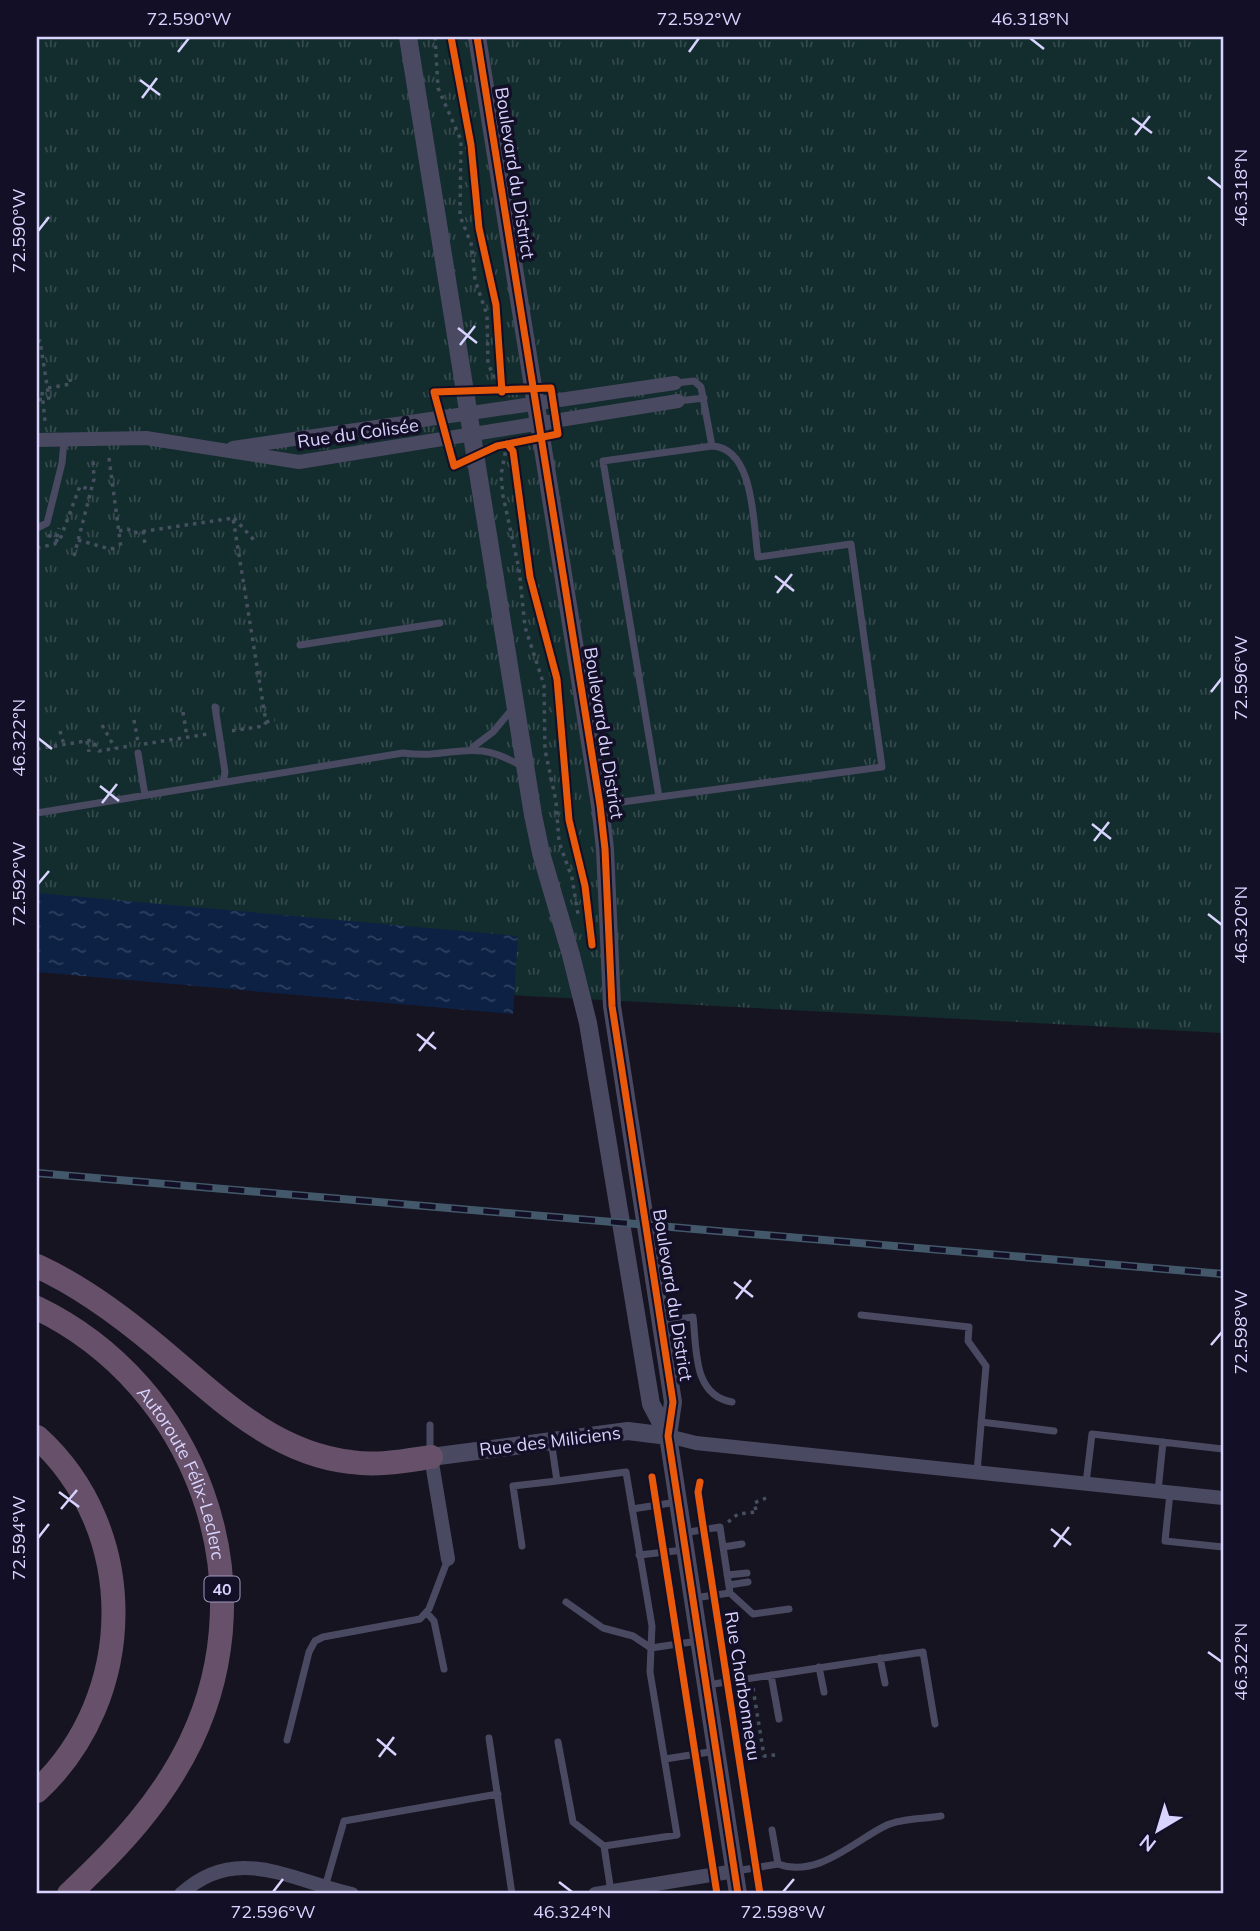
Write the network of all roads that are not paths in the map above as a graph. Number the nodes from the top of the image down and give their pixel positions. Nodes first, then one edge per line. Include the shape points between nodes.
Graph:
1 (408, 37) edge
2 (477, 37) edge
3 (675, 383) joint
4 (535, 397) junction
5 (704, 398) junction
6 (678, 401) joint
7 (467, 402) junction
8 (541, 430) junction
9 (472, 436) junction
10 (37, 440) edge
11 (64, 441) junction
12 (712, 446) junction
13 (37, 450) edge
14 (217, 451) junction
15 (37, 528) edge
16 (440, 622) dead end
17 (300, 645) dead end
18 (516, 705) junction
19 (215, 707) dead end
20 (473, 747) junction
21 (139, 749) road end
22 (526, 769) junction
23 (223, 782) junction
24 (145, 795) junction
25 (659, 797) junction
26 (600, 805) junction
27 (37, 813) edge
28 (37, 1266) edge
29 (37, 1308) edge
30 (861, 1315) dead end
31 (661, 1321) junction
32 (732, 1402) dead end
33 (981, 1422) junction
34 (430, 1425) dead end
35 (1054, 1431) dead end
36 (668, 1436) junction
37 (37, 1437) edge
38 (551, 1440) junction
39 (1163, 1442) junction
40 (1223, 1449) edge
41 (431, 1457) junction
42 (977, 1472) junction
43 (557, 1481) junction
44 (1086, 1483) junction
45 (1164, 1492) junction
46 (1223, 1498) edge
47 (678, 1502) junction
48 (632, 1509) junction
49 (1223, 1538) edge
50 (684, 1541) junction
51 (743, 1544) dead end
52 (522, 1546) dead end
53 (723, 1547) junction
54 (1223, 1547) edge
55 (639, 1555) junction
56 (448, 1559) joint
57 (747, 1573) dead end
58 (727, 1575) junction
59 (748, 1582) dead end
60 (729, 1585) junction
61 (730, 1594) junction
62 (692, 1598) junction
63 (566, 1602) dead end
64 (789, 1609) dead end
65 (426, 1613) junction
66 (699, 1641) junction
67 (651, 1647) junction
68 (880, 1658) junction
69 (819, 1667) junction
70 (444, 1669) dead end
71 (771, 1675) junction
72 (885, 1683) dead end
73 (706, 1685) junction
74 (824, 1692) dead end
75 (779, 1719) dead end
76 (935, 1724) dead end
77 (489, 1738) dead end
78 (288, 1740) dead end
79 (558, 1742) dead end
80 (716, 1751) junction
81 (665, 1759) junction
82 (37, 1791) edge
83 (498, 1794) junction
84 (941, 1816) dead end
85 (772, 1830) dead end
86 (604, 1846) junction
87 (778, 1864) junction
88 (735, 1871) junction
89 (325, 1887) junction
90 (634, 1891) edge
91 (611, 1892) junction
92 (69, 1894) edge
93 (181, 1894) edge
94 (352, 1894) edge
95 (512, 1894) edge
96 (595, 1894) edge
97 (738, 1894) edge

1 - 7 street
2 - 4 street, Boulevard du District
3 - 4 street, Rue du Colisée
3 - 5 lane via 697,382
4 - 7 street, Rue du Colisée
4 - 8 street, Boulevard du District
5 - 6 lane
5 - 12 lane
6 - 8 street, Rue du Colisée
7 - 9 street
7 - 14 street, Rue du Colisée
8 - 9 street, Rue du Colisée via 505,437
8 - 26 street, Boulevard du District
9 - 14 street, Rue du Colisée via 299,462
9 - 18 street
10 - 11 street, Rue du Colisée
11 - 13 street, Rue du Colisée
11 - 14 street, Rue du Colisée via 131,437
11 - 15 lane via 46,524
12 - 25 lane via 603,461
12 - 25 lane via 728,450 744,470 758,557 851,544 882,766
16 - 17 lane
18 - 20 lane via 494,732
18 - 22 street
19 - 23 lane
20 - 22 lane via 502,754
20 - 23 lane via 426,756 403,753
21 - 24 lane
22 - 36 street via 541,853 588,1023 651,1404
23 - 24 lane
24 - 27 lane
25 - 26 lane
26 - 31 street, Boulevard du District via 614,1020
28 - 41 highway via 107,1307 238,1415 291,1446 352,1463
29 - 92 highway, Autoroute Félix-Leclerc / 40 via 81,1333 120,1364 174,1430 208,1502 222,1593 220,1641 211,1684 184,1755 140,1821
30 - 33 lane via 968,1327 968,1341 986,1366
31 - 32 lane via 693,1317 701,1379 711,1394
31 - 36 street, Boulevard du District via 674,1409
33 - 35 lane
33 - 42 lane
34 - 41 lane
36 - 38 street, Rue des Miliciens via 635,1430
36 - 42 street via 696,1443
36 - 47 street, Rue Charbonneau
37 - 82 highway via 65,1468 93,1514 110,1564 115,1615 109,1663 90,1719 62,1765
38 - 41 street, Rue des Miliciens
38 - 43 lane
39 - 40 lane
39 - 44 lane via 1092,1434
39 - 45 lane
41 - 56 street
42 - 44 street
43 - 48 lane via 626,1472
43 - 52 lane via 513,1486
44 - 45 street
45 - 46 street
45 - 54 lane via 1165,1541
47 - 48 lane
47 - 50 street, Rue Charbonneau
48 - 55 lane
49 - 54 lane
50 - 53 lane via 720,1527
50 - 55 lane
50 - 62 street, Rue Charbonneau
51 - 53 lane
53 - 58 lane
55 - 67 lane via 652,1626
56 - 65 lane
57 - 58 lane
58 - 60 lane
59 - 60 lane
60 - 61 lane
61 - 62 lane
61 - 64 lane via 753,1614
62 - 66 street, Rue Charbonneau
63 - 67 lane via 603,1628 633,1636
65 - 70 lane via 434,1621
65 - 78 lane via 415,1620 315,1641
66 - 67 lane
66 - 73 street, Rue Charbonneau
67 - 81 lane via 650,1672
68 - 69 lane
68 - 72 lane
68 - 76 lane via 923,1652
69 - 71 lane
69 - 74 lane
71 - 73 lane
71 - 75 lane
73 - 80 street, Rue Charbonneau
77 - 83 lane
79 - 86 lane via 573,1822
80 - 81 lane
80 - 88 street, Rue Charbonneau
81 - 86 lane via 677,1835
83 - 89 lane via 344,1821
83 - 95 lane
84 - 87 lane via 890,1823 832,1860 787,1867
85 - 87 lane
86 - 91 lane
87 - 88 lane
88 - 90 street
88 - 97 street, Rue Charbonneau
89 - 93 street via 238,1867 208,1874
89 - 94 street
90 - 91 street
91 - 96 street

